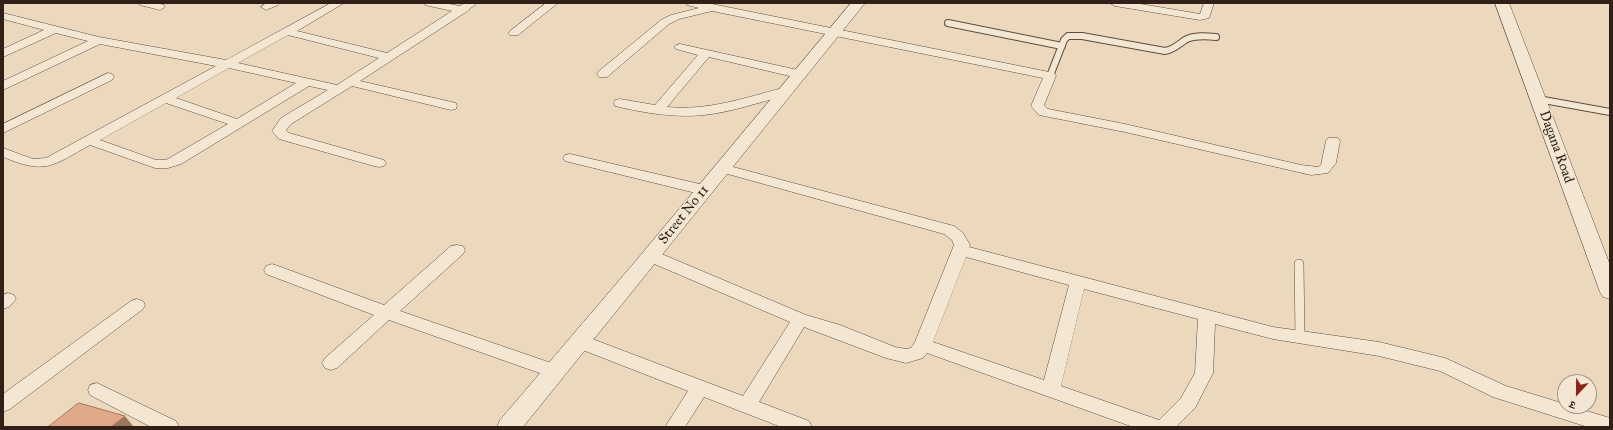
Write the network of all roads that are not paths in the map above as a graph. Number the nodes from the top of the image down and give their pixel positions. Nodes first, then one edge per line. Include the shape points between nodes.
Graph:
1 (144, 3) edge
2 (339, 3) edge
3 (429, 3) edge
4 (472, 3) edge
5 (553, 3) edge
6 (691, 3) edge
7 (858, 3) edge
8 (1115, 3) edge
9 (1209, 3) edge
10 (1502, 3) edge
11 (160, 7) dead end
12 (723, 7) edge
13 (462, 10) junction
14 (3, 16) edge
15 (948, 23) dead end
16 (55, 29) junction
17 (833, 31) junction
18 (288, 32) junction
19 (514, 33) dead end
20 (1216, 37) dead end
21 (99, 40) junction
22 (1062, 46) junction
23 (680, 47) dead end
24 (3, 53) edge
25 (706, 53) junction
26 (388, 57) junction
27 (226, 64) junction
28 (603, 74) dead end
29 (798, 74) junction
30 (1050, 76) junction
31 (108, 77) dead end
32 (307, 82) junction
33 (350, 82) junction
34 (3, 86) edge
35 (339, 89) junction
36 (783, 92) junction
37 (164, 98) junction
38 (1538, 99) junction
39 (620, 103) dead end
40 (451, 106) dead end
41 (658, 109) junction
42 (1610, 112) edge
43 (237, 123) junction
44 (3, 129) edge
45 (88, 140) junction
46 (1333, 141) dead end
47 (3, 152) edge
48 (570, 158) dead end
49 (379, 163) dead end
50 (722, 168) junction
51 (704, 190) junction
52 (457, 250) dead end
53 (960, 250) junction
54 (651, 256) junction
55 (1299, 264) dead end
56 (272, 270) dead end
57 (1606, 274) edge
58 (1078, 281) junction
59 (1610, 292) edge
60 (137, 306) dead end
61 (386, 313) junction
62 (1207, 316) junction
63 (800, 319) junction
64 (1300, 338) junction
65 (581, 342) junction
66 (923, 345) junction
67 (331, 364) dead end
68 (554, 371) junction
69 (700, 388) junction
70 (1051, 389) junction
71 (97, 390) dead end
72 (3, 404) edge
73 (747, 406) junction
74 (1610, 426) edge
75 (170, 427) edge
76 (509, 427) edge
77 (675, 427) edge
78 (802, 427) edge
79 (1156, 427) edge
80 (1164, 427) edge

1 - 11 street
2 - 18 street
3 - 13 street
4 - 13 street
5 - 19 street
6 - 12 street
7 - 17 street, Street No 11
8 - 9 street via 1200,17 1207,14
10 - 38 street, Dagana Road
12 - 17 street
12 - 28 street via 686,13 665,22
13 - 26 street
14 - 16 street
15 - 22 lane
16 - 21 street
16 - 24 street
17 - 29 street, Street No 11
17 - 30 street
18 - 26 street
18 - 27 street
20 - 22 lane via 1195,36 1172,50 1165,51 1074,35 1068,36
21 - 27 street
21 - 34 street
22 - 30 lane
23 - 25 street
25 - 29 street
25 - 41 street
26 - 33 street
27 - 32 street
27 - 37 street
29 - 36 street, Street No 11
30 - 46 street via 1037,106 1044,112 1314,172 1329,167
31 - 44 street
32 - 35 street
32 - 43 street
33 - 35 street
33 - 40 street
35 - 49 street via 286,121 279,132 284,136
36 - 41 street via 704,111
36 - 50 street, Street No 11
37 - 43 street
37 - 45 street
38 - 42 lane
38 - 57 street, Dagana Road
39 - 41 street
43 - 45 street via 168,164 155,164
45 - 47 street via 44,164 32,163
48 - 51 street
50 - 51 street, Street No 11
50 - 53 street via 950,230 958,237 962,245
51 - 54 street, Street No 11
52 - 61 street
53 - 58 street
53 - 66 street
54 - 63 street
54 - 65 street, Street No 11
55 - 64 lane
56 - 61 street
57 - 59 street, Dagana Road
58 - 62 street
58 - 70 street
60 - 72 street
61 - 67 street
61 - 68 street
62 - 64 street
62 - 80 street via 1204,373 1188,403
63 - 66 street via 906,356 917,353
63 - 73 street
64 - 74 street via 1379,349 1444,365 1494,390
65 - 68 street, Street No 11
65 - 69 street
66 - 70 street
68 - 76 street, Street No 11
69 - 73 street
69 - 77 street
70 - 79 street
71 - 75 street
73 - 78 street

